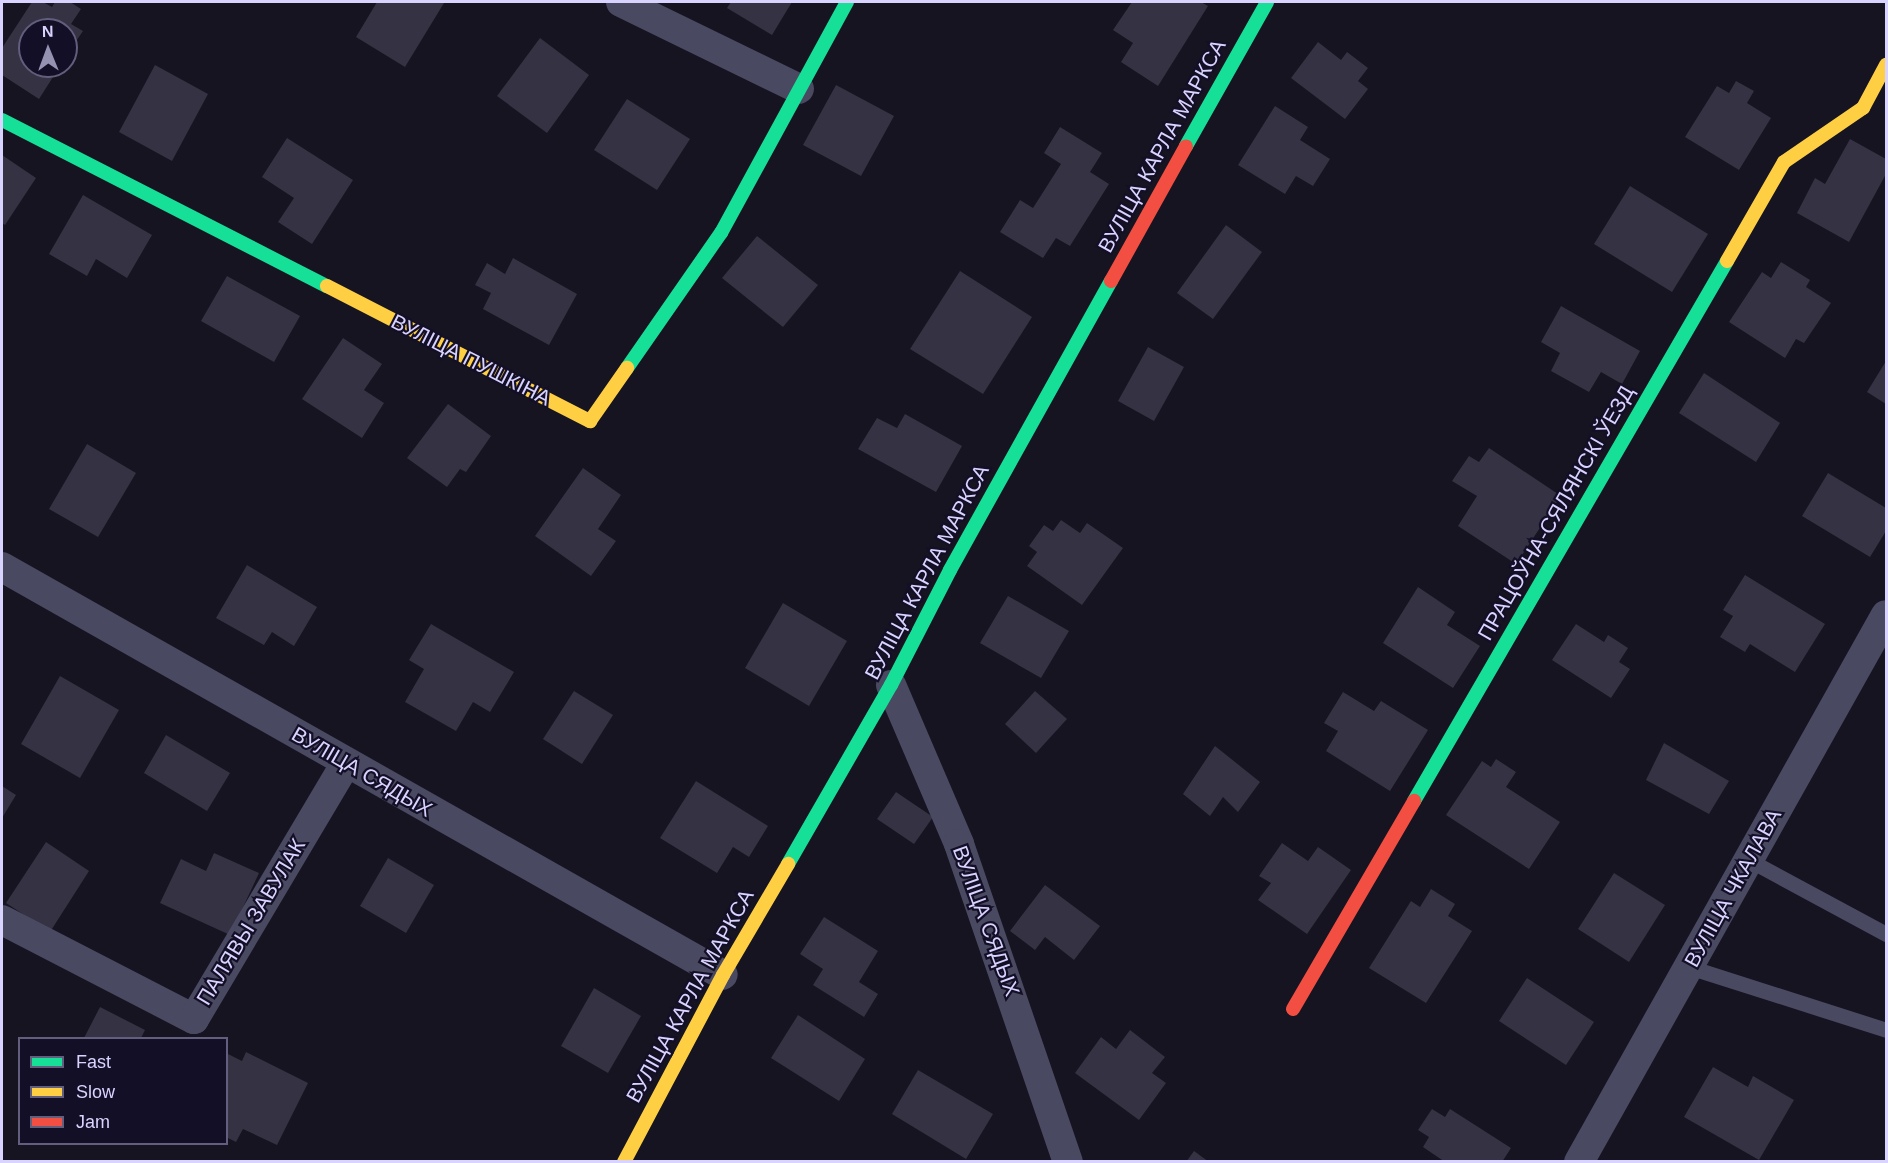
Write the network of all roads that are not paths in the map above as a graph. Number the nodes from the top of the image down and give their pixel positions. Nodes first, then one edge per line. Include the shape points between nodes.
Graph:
1 (621, 2) edge
2 (847, 2) edge
3 (1267, 2) edge
4 (1887, 65) edge
5 (799, 89) junction
6 (2, 120) edge
7 (2, 567) edge
8 (1887, 615) edge
9 (891, 685) junction
10 (346, 763) junction
11 (1749, 860) junction
12 (2, 920) edge
13 (1887, 934) edge
14 (1689, 967) junction
15 (723, 975) junction
16 (1293, 1009) dead end
17 (1887, 1029) edge
18 (624, 1161) edge
19 (1068, 1161) edge
20 (1579, 1161) edge

1 - 5 street
2 - 5 street, ВУЛІЦА ПУШКІНА
3 - 9 street, ВУЛІЦА КАРЛА МАРКСА via 950,570
4 - 16 street, ПРАЦОЎНА-СЯЛЯНСКІ ЎЕЗД via 1863,108 1784,162
5 - 6 street, ВУЛІЦА ПУШКІНА via 721,233 590,421
7 - 10 street, ВУЛІЦА СЯДЫХ
8 - 11 street, ВУЛІЦА ЧКАЛАВА
9 - 15 street, ВУЛІЦА КАРЛА МАРКСА
9 - 19 street, ВУЛІЦА СЯДЫХ via 959,844
10 - 12 street, ПАЛЯВЫ ЗАВУЛАК via 194,1019
10 - 15 street, ВУЛІЦА СЯДЫХ
11 - 13 lane
11 - 14 street, ВУЛІЦА ЧКАЛАВА
14 - 17 lane
14 - 20 street, ВУЛІЦА ЧКАЛАВА
15 - 18 street, ВУЛІЦА КАРЛА МАРКСА

